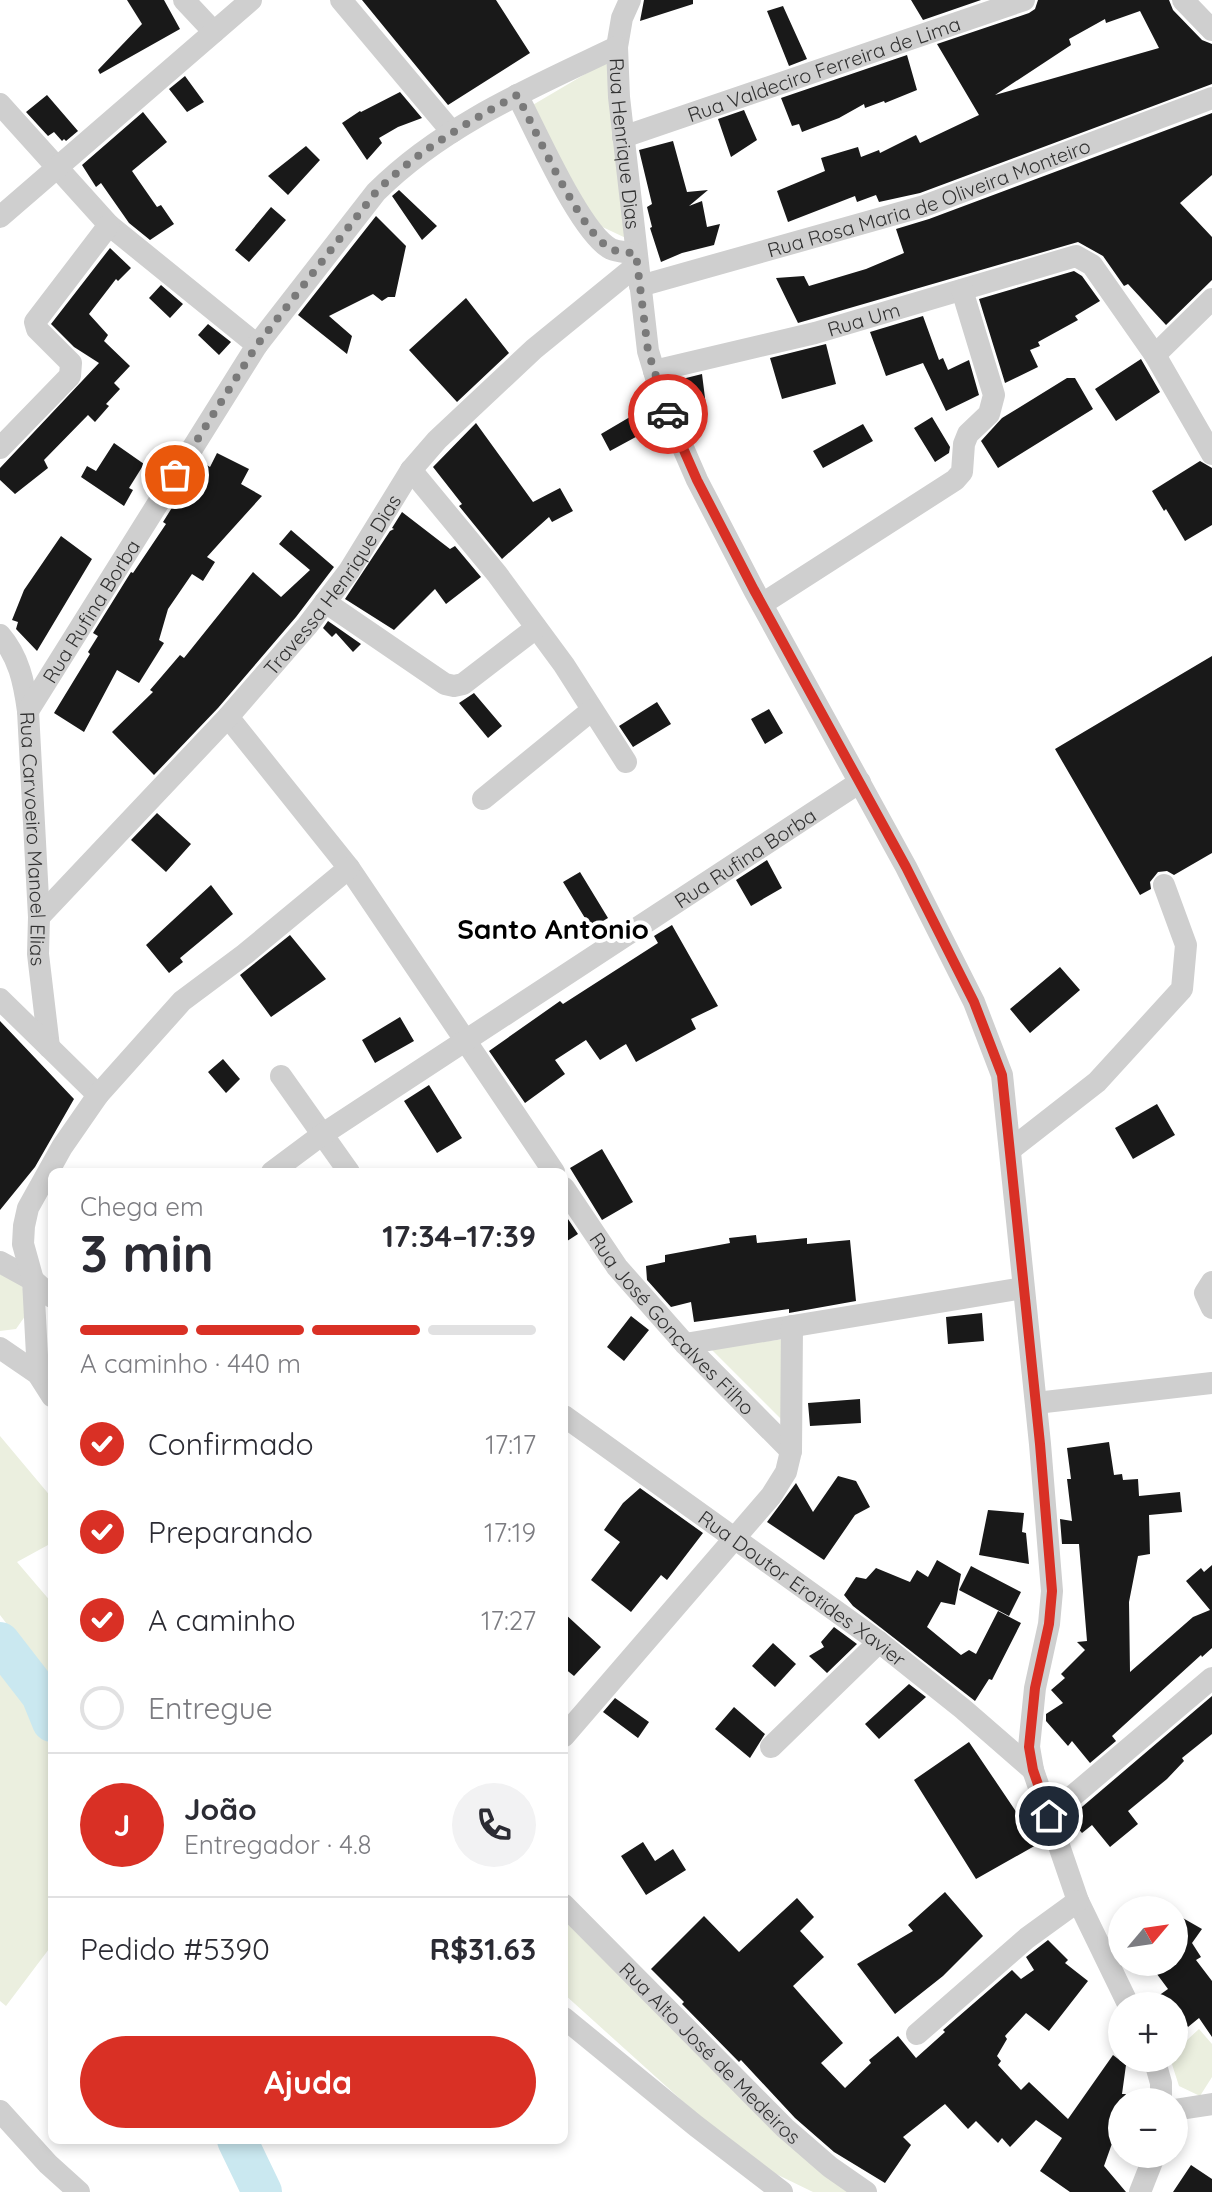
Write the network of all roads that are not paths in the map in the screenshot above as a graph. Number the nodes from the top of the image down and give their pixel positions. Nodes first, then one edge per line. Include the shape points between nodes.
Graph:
1 (184, 0) edge
2 (251, 0) edge
3 (341, 0) edge
4 (630, 0) edge
5 (1024, 0) edge
6 (1183, 0) edge
7 (1212, 30) edge
8 (214, 32) junction
9 (617, 47) junction
10 (517, 95) junction
11 (1212, 98) edge
12 (0, 104) edge
13 (452, 132) junction
14 (623, 137) junction
15 (56, 168) junction
16 (0, 217) edge
17 (109, 225) junction
18 (638, 268) junction
19 (962, 290) junction
20 (1212, 299) edge
21 (257, 345) junction
22 (1155, 355) junction
23 (654, 371) junction
24 (0, 448) edge
25 (1212, 454) edge
26 (411, 470) junction
27 (325, 602) junction
28 (762, 604) junction
29 (536, 628) junction
30 (0, 635) edge
31 (592, 710) junction
32 (28, 711) junction
33 (228, 717) junction
34 (626, 762) dead end
35 (860, 782) junction
36 (483, 799) dead end
37 (349, 868) junction
38 (1164, 885) dead end
39 (39, 917) junction
40 (0, 999) edge
41 (466, 1041) junction
42 (49, 1047) junction
43 (281, 1076) dead end
44 (98, 1095) junction
45 (323, 1134) junction
46 (1011, 1149) junction
47 (50, 1168) edge
48 (277, 1168) edge
49 (346, 1168) edge
50 (551, 1168) edge
51 (48, 1172) edge
52 (568, 1194) edge
53 (0, 1262) edge
54 (33, 1280) junction
55 (1212, 1282) edge
56 (1023, 1288) junction
57 (48, 1293) edge
58 (1212, 1308) edge
59 (792, 1326) junction
60 (685, 1344) junction
61 (0, 1348) edge
62 (38, 1374) junction
63 (1212, 1383) edge
64 (48, 1390) edge
65 (1036, 1403) junction
66 (568, 1419) edge
67 (791, 1451) junction
68 (734, 1538) junction
69 (879, 1642) junction
70 (1212, 1678) edge
71 (568, 1731) edge
72 (771, 1747) dead end
73 (1033, 1770) junction
74 (1049, 1816) junction
75 (1078, 1901) junction
76 (568, 1909) edge
77 (1122, 1992) edge
78 (568, 2021) edge
79 (917, 2034) dead end
80 (1212, 2104) edge
81 (1188, 2108) edge
82 (0, 2111) edge
83 (1149, 2168) edge
84 (79, 2192) edge
85 (782, 2192) edge
86 (866, 2192) edge
87 (1140, 2192) edge

1 - 8 street
2 - 8 street
3 - 13 street
4 - 9 street, Rua Henrique Dias
5 - 14 street, Rua Valdeciro Ferreira de Lima
6 - 7 street
8 - 15 street
9 - 10 street, Rua Rufina Borba
9 - 14 street, Rua Henrique Dias
10 - 13 street, Rua Rufina Borba
10 - 18 street via 578,210 594,232
11 - 18 street, Rua Rosa Maria de Oliveira Monteiro via 924,206
12 - 15 street
13 - 21 street, Rua Rufina Borba via 376,192
14 - 18 street, Rua Henrique Dias
15 - 16 street
15 - 17 street
17 - 21 street
17 - 24 street via 35,322 71,363 70,376
18 - 23 street, Rua Henrique Dias
18 - 26 street, Travessa Henrique Dias via 534,349
19 - 22 street, Rua Um via 1071,256 1084,259
19 - 23 street, Rua Um via 815,333
19 - 28 street via 994,395 989,414 968,434 962,472
20 - 22 street
21 - 32 street, Rua Rufina Borba
22 - 25 street
23 - 28 street, Rua Henrique Dias via 697,480
26 - 27 street, Travessa Henrique Dias
26 - 29 street
27 - 29 street via 454,686
27 - 33 street, Travessa Henrique Dias
28 - 35 street, Rua Henrique Dias
29 - 31 street
30 - 32 street, Rua Carvoeiro Manoel Elias via 17,662
31 - 34 street
31 - 36 street
32 - 39 street, Rua Carvoeiro Manoel Elias
33 - 37 street
33 - 39 street, Travessa Henrique Dias
35 - 41 street, Rua Rufina Borba
35 - 46 street, Rua Henrique Dias via 990,1042 1002,1075
37 - 41 street
37 - 44 street via 182,1001
38 - 46 street via 1186,945 1182,989 1097,1082
39 - 42 street, Rua Carvoeiro Manoel Elias
40 - 42 street
41 - 45 street, Rua Rufina Borba
41 - 50 street
42 - 44 street
43 - 45 street
44 - 47 street
45 - 48 street, Rua Rufina Borba
45 - 49 street
46 - 56 street, Rua Henrique Dias
51 - 54 street via 28,1208 23,1244
52 - 60 street, Rua José Gonçalves Filho via 617,1267
53 - 54 street
54 - 57 street
54 - 62 street
55 - 58 street via 1205,1293
56 - 59 street
56 - 65 street, Rua Henrique Dias
59 - 60 street
59 - 67 street
60 - 67 street, Rua José Gonçalves Filho
61 - 62 street
62 - 64 street
63 - 65 street
65 - 73 street, Rua Henrique Dias via 1052,1591 1035,1688 1029,1747
66 - 68 street, Rua Doutor Erotides Xavier
67 - 68 street via 771,1496
68 - 69 street, Rua Doutor Erotides Xavier
68 - 71 street
69 - 72 street
69 - 73 street, Rua Doutor Erotides Xavier
70 - 74 street
73 - 74 street, Rua Henrique Dias
74 - 75 street, Rua Henrique Dias
75 - 77 street, Rua Henrique Dias
75 - 79 street
76 - 86 street, Rua Alto José de Medeiros via 785,2128
78 - 85 street
80 - 81 street
82 - 84 street
83 - 87 street

